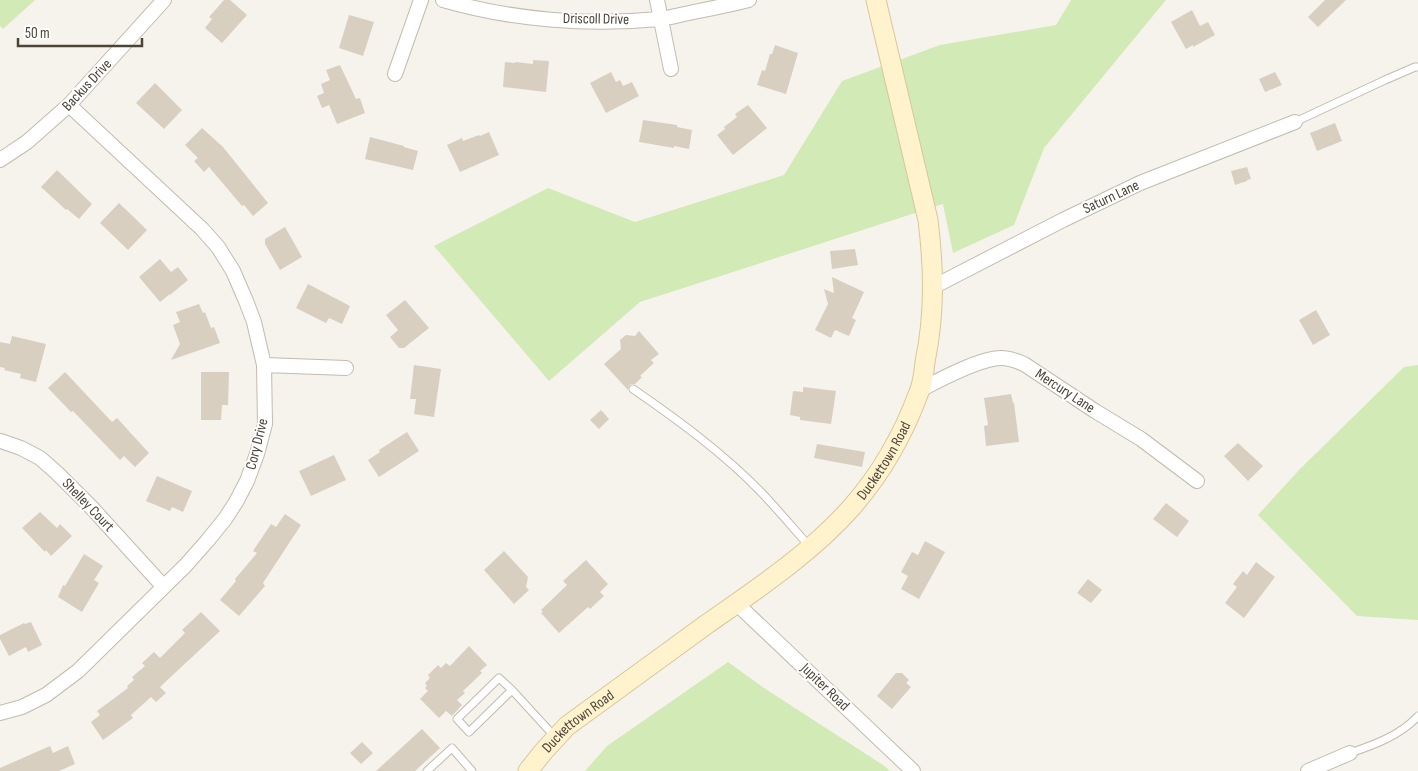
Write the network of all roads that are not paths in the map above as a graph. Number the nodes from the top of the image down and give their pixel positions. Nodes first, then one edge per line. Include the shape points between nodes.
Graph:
1 (164, 0) edge
2 (421, 0) edge
3 (444, 0) edge
4 (657, 0) edge
5 (749, 0) edge
6 (876, 0) edge
7 (661, 18) junction
8 (1418, 67) edge
9 (671, 69) dead end
10 (395, 74) dead end
11 (69, 105) junction
12 (1295, 122) joint
13 (0, 160) edge
14 (933, 287) junction
15 (264, 365) junction
16 (346, 368) dead end
17 (634, 389) dead end
18 (920, 390) junction
19 (1, 441) edge
20 (1197, 481) dead end
21 (810, 547) junction
22 (163, 586) junction
23 (737, 604) junction
24 (512, 690) junction
25 (0, 713) edge
26 (1418, 716) edge
27 (556, 738) junction
28 (1350, 753) joint
29 (427, 771) edge
30 (472, 771) edge
31 (528, 771) edge
32 (913, 771) edge
33 (1308, 771) edge

1 - 11 street, Backus Drive
2 - 10 street
3 - 7 street, Driscoll Drive via 509,15 608,22
4 - 7 street
5 - 7 street, Driscoll Drive
6 - 14 street, Duckettown Road via 928,220
7 - 9 street
8 - 12 lane
11 - 13 street, Backus Drive via 27,142
11 - 15 street, Cory Drive via 218,247 246,301
12 - 14 street, Saturn Lane via 1140,183
14 - 18 street, Duckettown Road
15 - 16 street
15 - 22 street, Cory Drive via 265,424 247,481 225,519
17 - 21 lane via 713,448 761,492
18 - 20 street, Mercury Lane via 984,361 1012,359 1141,439
18 - 21 street, Duckettown Road via 896,443 874,478 851,508
19 - 22 street, Shelley Court via 40,458 58,473
21 - 23 street, Duckettown Road
22 - 25 street, Cory Drive via 78,671 46,695
23 - 27 street, Duckettown Road via 567,726
23 - 32 street, Jupiter Road
24 - 24 lane via 499,678 456,719 469,732
24 - 27 lane
26 - 28 lane via 1411,724 1375,744
27 - 31 street, Duckettown Road
28 - 33 street
29 - 30 lane via 452,748

